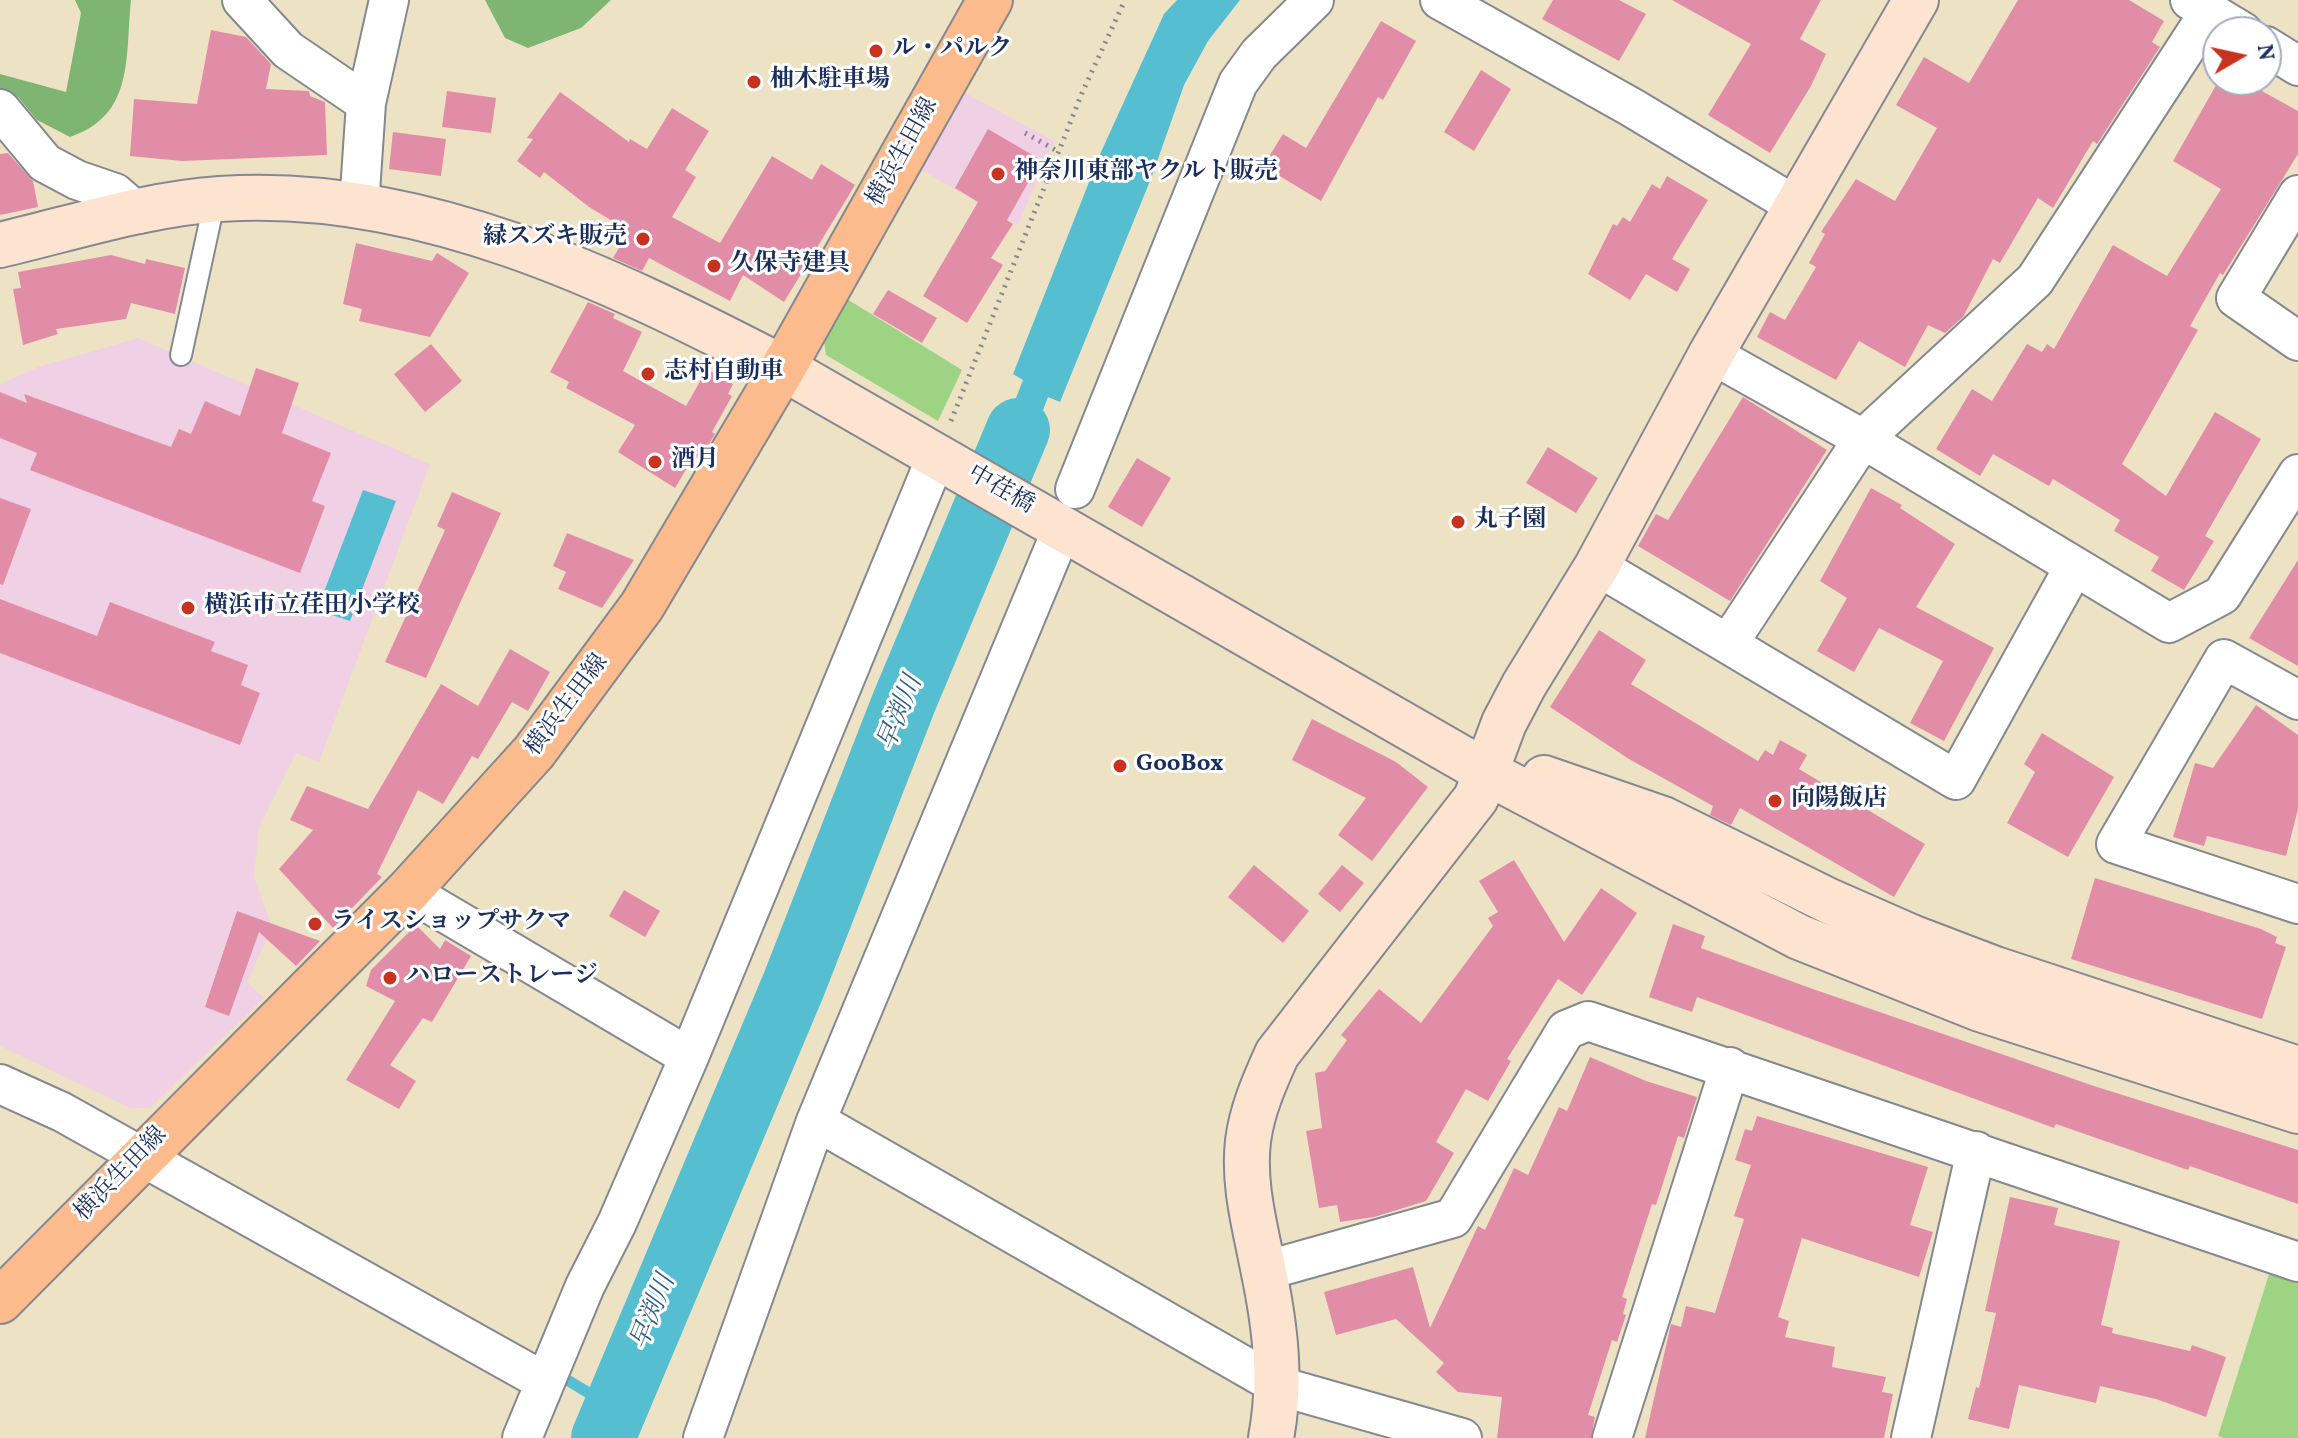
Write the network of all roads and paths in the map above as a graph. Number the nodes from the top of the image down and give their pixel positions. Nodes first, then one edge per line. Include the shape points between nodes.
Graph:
1 (242, 0) edge
2 (389, 0) edge
3 (990, 0) edge
4 (1125, 0) edge
5 (1314, 0) edge
6 (1440, 0) edge
7 (1916, 0) edge
8 (2200, 6) edge
9 (366, 103) junction
10 (0, 109) edge
11 (1025, 133) dead end
12 (1059, 152) junction
13 (2298, 195) edge
14 (215, 199) junction
15 (1796, 206) junction
16 (359, 207) junction
17 (139, 214) junction
18 (0, 245) edge
19 (2298, 341) edge
20 (1711, 354) junction
21 (181, 355) dead end
22 (783, 368) junction
23 (1863, 439) junction
24 (938, 452) junction
25 (2298, 474) edge
26 (1069, 508) junction
27 (1597, 566) junction
28 (2074, 567) junction
29 (1728, 644) junction
30 (2298, 699) edge
31 (1486, 772) junction
32 (408, 891) junction
33 (2298, 904) edge
34 (689, 1057) junction
35 (1730, 1067) junction
36 (2298, 1069) edge
37 (0, 1084) edge
38 (2298, 1111) edge
39 (816, 1121) junction
40 (1976, 1151) junction
41 (141, 1156) junction
42 (2298, 1262) edge
43 (1264, 1271) junction
44 (0, 1301) edge
45 (545, 1382) junction
46 (1279, 1386) junction
47 (522, 1438) edge
48 (703, 1438) edge
49 (1271, 1438) edge
50 (1462, 1438) edge
51 (1612, 1438) edge
52 (1911, 1438) edge

1 - 9 street via 288,50
2 - 9 street
3 - 22 main road, 横浜生田線
4 - 12 path
5 - 26 street via 1259,54 1238,83
6 - 15 street
7 - 15 street
8 - 23 street via 2035,280
9 - 16 street
10 - 17 street via 45,163 115,193
11 - 12 path
12 - 24 path
13 - 19 street via 2236,298
14 - 16 street, 中荏橋 via 276,198
14 - 17 street, 中荏橋
14 - 21 lane
15 - 20 street
16 - 22 street, 中荏橋 via 475,233 567,265 690,319
17 - 18 street, 中荏橋
20 - 23 street
20 - 27 street
22 - 24 street, 中荏橋
22 - 32 main road, 横浜生田線 via 642,606 534,752
23 - 28 street
23 - 29 street
24 - 26 street, 中荏橋
24 - 34 street
25 - 28 street via 2222,595 2169,623
26 - 31 street, 中荏橋
26 - 39 street
27 - 29 street
27 - 31 street via 1524,685
28 - 29 street via 1956,780
30 - 33 street via 2224,659 2116,844
31 - 36 street via 1537,776 1663,819 1911,937
31 - 38 street, 中荏橋 via 1799,937 1980,1009
31 - 43 street via 1476,798 1277,1054 1257,1099 1248,1142 1247,1193
32 - 34 street
32 - 41 main road, 横浜生田線
34 - 45 street
35 - 40 street
35 - 43 street via 1597,1022 1572,1024 1453,1218
35 - 51 street
37 - 41 street
39 - 46 street
39 - 48 street
40 - 42 street
40 - 52 street
41 - 44 main road, 横浜生田線
41 - 45 street
43 - 46 street
45 - 47 street
46 - 49 street
46 - 50 street

